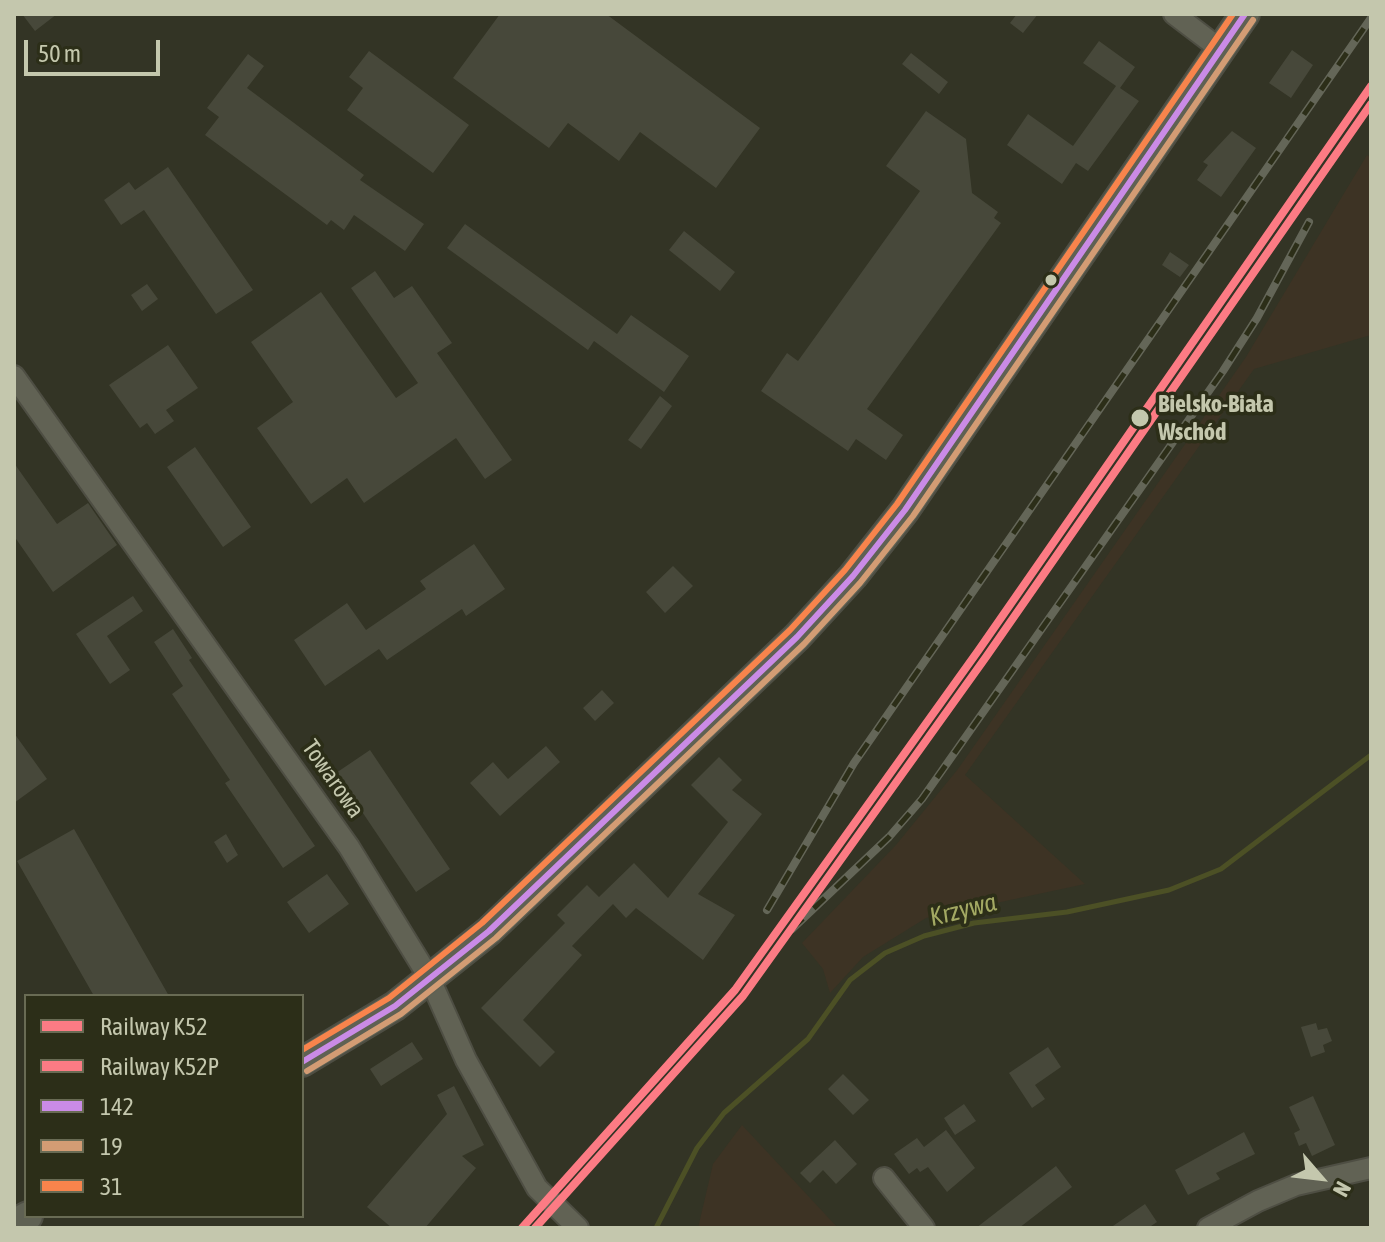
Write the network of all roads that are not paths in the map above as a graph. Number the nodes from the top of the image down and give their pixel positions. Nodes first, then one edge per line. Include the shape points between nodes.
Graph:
1 (1174, 14) edge
2 (1245, 14) edge
3 (1220, 49) junction
4 (14, 376) edge
5 (430, 979) junction
6 (304, 1061) edge
7 (1371, 1168) edge
8 (884, 1178) dead end
9 (1218, 1225) edge
10 (578, 1228) edge
11 (924, 1228) edge

1 - 3 street
2 - 3 street
3 - 5 street via 905,510 853,576 797,637 536,887
4 - 5 street, Towarowa via 349,847
5 - 6 street
5 - 10 street, Towarowa via 466,1060 537,1188
7 - 9 street via 1296,1185
8 - 11 street

